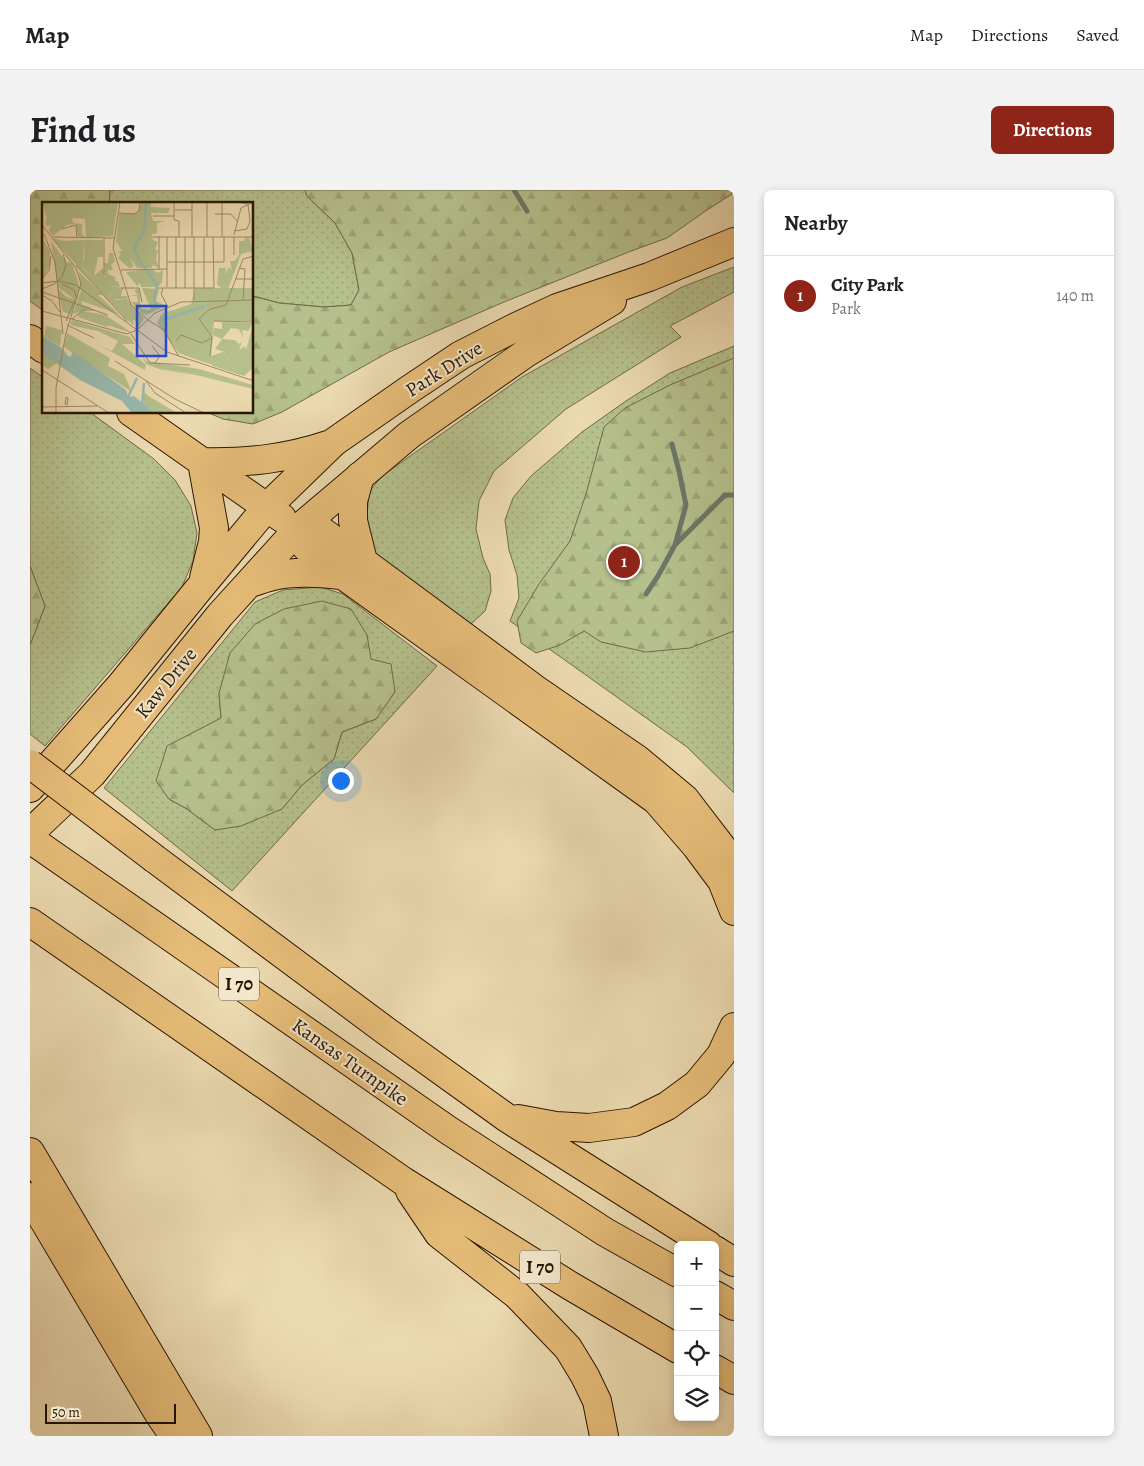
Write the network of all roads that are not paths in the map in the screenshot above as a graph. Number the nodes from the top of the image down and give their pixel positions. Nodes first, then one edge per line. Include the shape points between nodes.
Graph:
1 (734, 242) edge
2 (649, 277) junction
3 (30, 339) edge
4 (42, 348) edge
5 (133, 414) edge
6 (334, 442) junction
7 (202, 462) junction
8 (360, 476) junction
9 (268, 507) junction
10 (298, 529) junction
11 (352, 568) junction
12 (250, 583) junction
13 (202, 585) junction
14 (527, 695) junction
15 (30, 764) edge
16 (30, 788) edge
17 (30, 833) edge
18 (30, 839) edge
19 (734, 863) edge
20 (734, 911) edge
21 (30, 922) edge
22 (734, 1027) edge
23 (507, 1118) junction
24 (30, 1152) edge
25 (403, 1181) junction
26 (30, 1197) edge
27 (702, 1241) edge
28 (719, 1253) edge
29 (734, 1262) edge
30 (674, 1271) edge
31 (719, 1297) edge
32 (734, 1306) edge
33 (120, 1325) junction
34 (674, 1347) edge
35 (719, 1371) edge
36 (734, 1380) edge
37 (174, 1436) edge
38 (198, 1436) edge
39 (604, 1436) edge

1 - 2 main road, Park Drive
2 - 6 main road, Park Drive via 557,308 470,351
2 - 8 main road, Park Drive via 526,353 409,435
3 - 4 main road
5 - 7 main road
6 - 7 main road via 271,459
6 - 9 main road, Park Drive
7 - 9 main road
7 - 13 main road via 214,528 214,542
8 - 10 main road, Park Drive
8 - 11 main road via 353,501
9 - 10 main road
9 - 13 main road, Kaw Drive
10 - 11 main road via 323,532
10 - 12 main road, Kaw Drive
11 - 12 main road via 274,576
11 - 14 main road
12 - 17 main road, Kaw Drive via 220,615 92,774
13 - 16 main road, Kaw Drive via 121,685
14 - 19 main road via 637,759 685,799
14 - 20 main road via 656,800 722,881
15 - 23 main road, bridge
18 - 30 main road, Kansas Turnpike / I 70 via 448,1130 606,1232
21 - 25 main road, I 70
22 - 23 main road via 721,1055 697,1084 667,1106 634,1122 589,1128
23 - 27 main road
24 - 33 main road
25 - 34 main road, I 70
25 - 39 main road via 439,1234 517,1295 568,1348 597,1401
26 - 33 main road
28 - 29 main road
31 - 32 main road
33 - 37 main road via 159,1414
33 - 38 main road
35 - 36 main road

